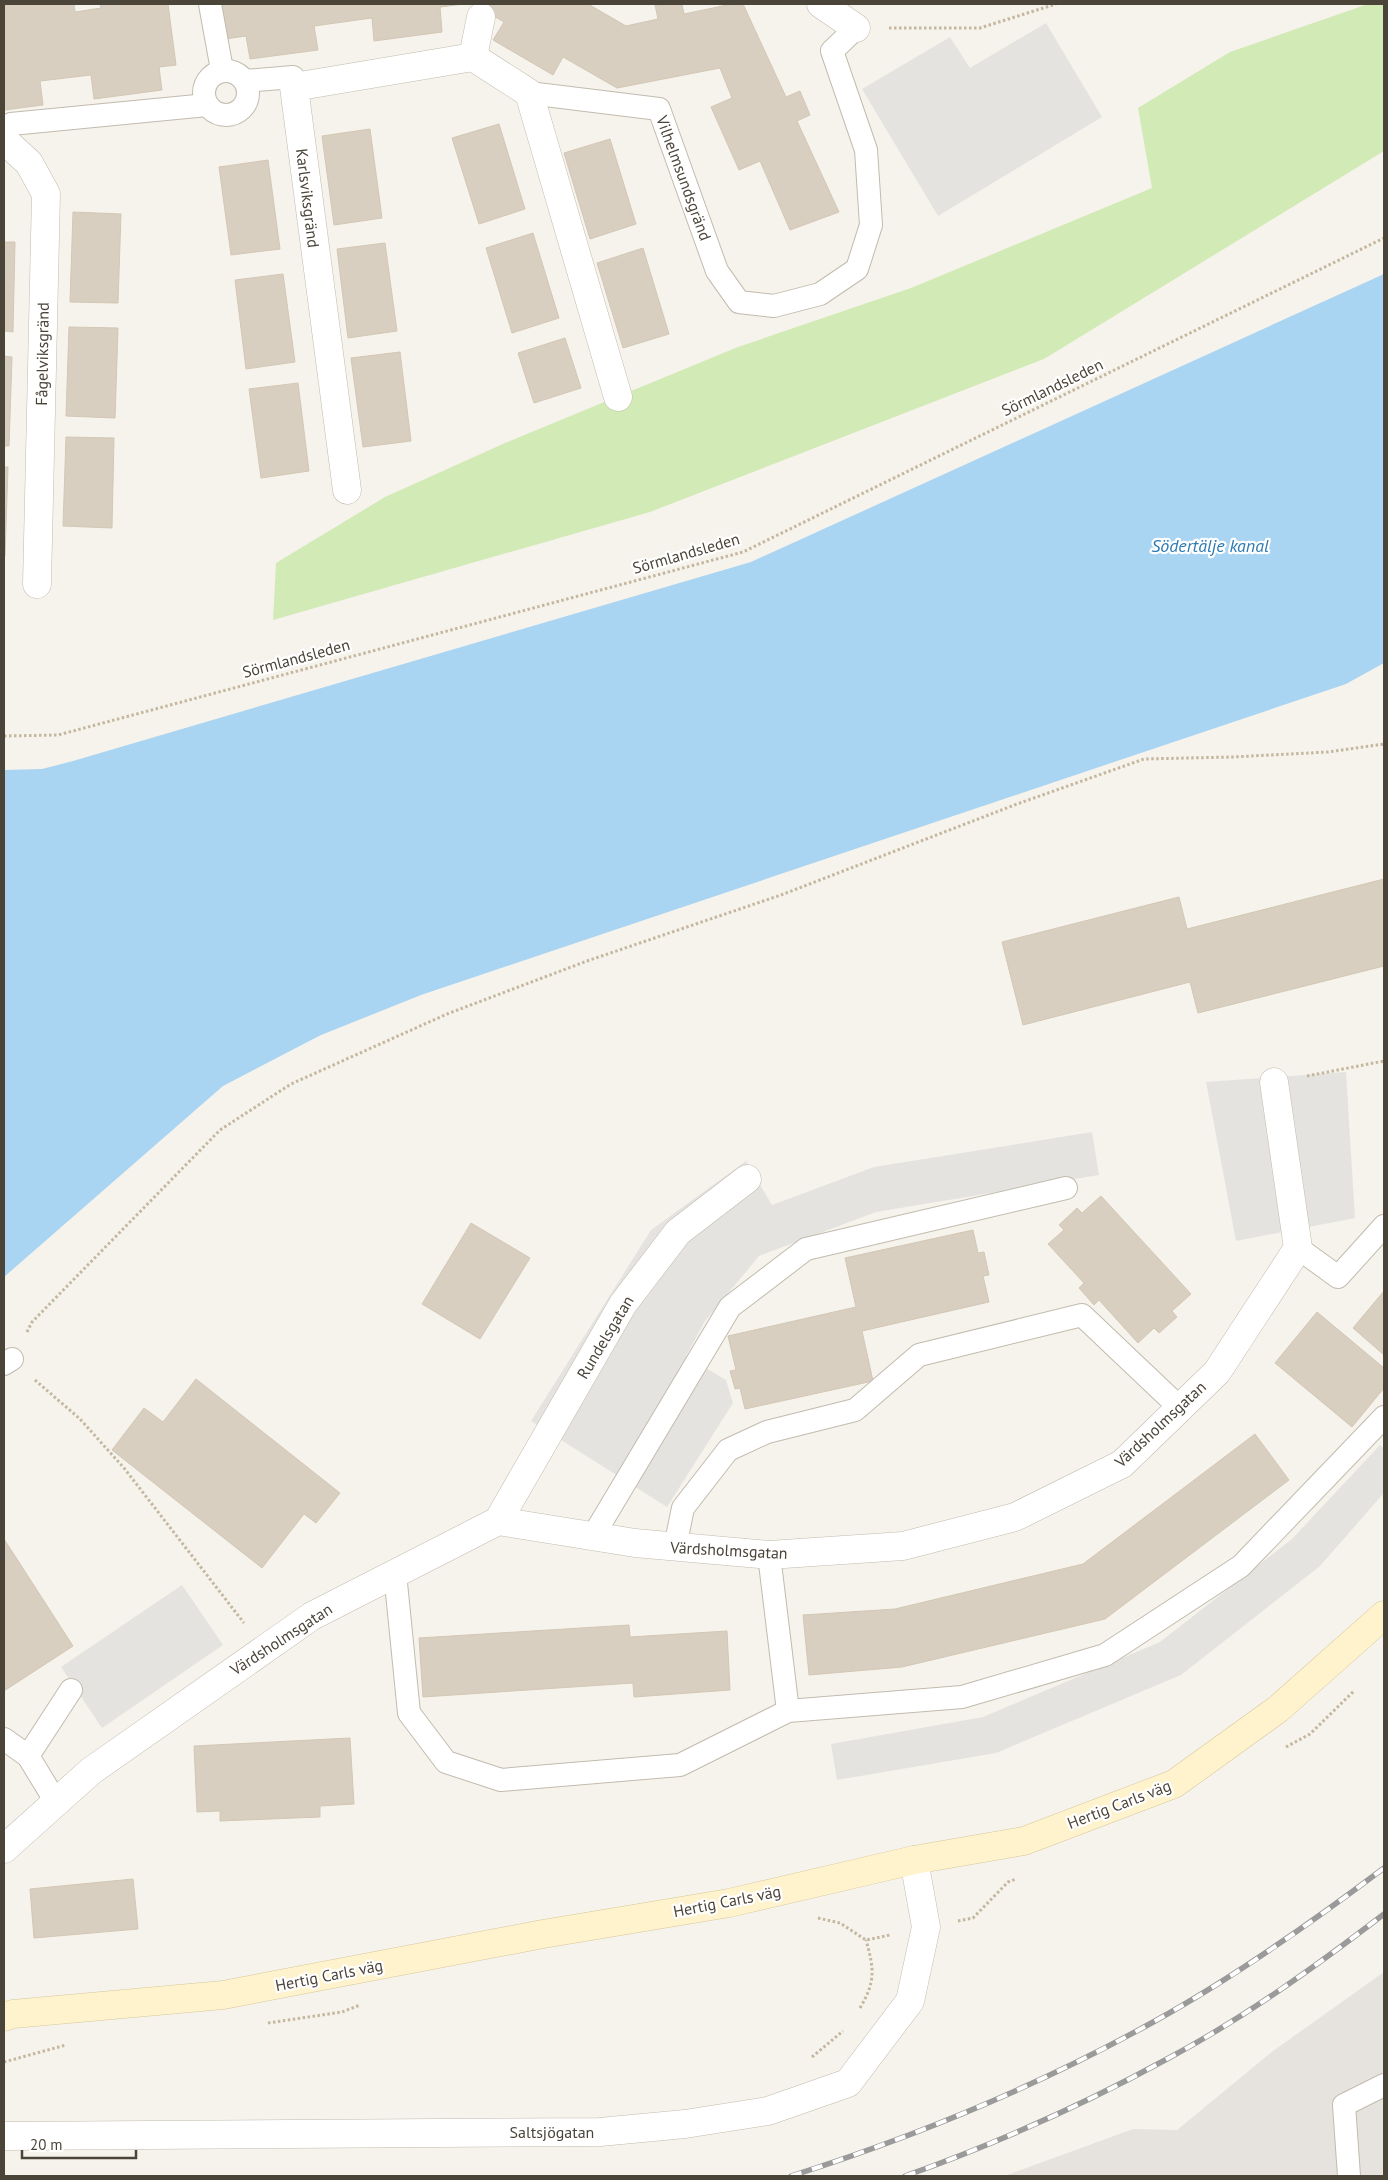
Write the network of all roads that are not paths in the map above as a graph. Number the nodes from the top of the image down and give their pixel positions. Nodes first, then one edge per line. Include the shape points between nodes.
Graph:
1 (210, 4) edge
2 (821, 4) edge
3 (481, 17) dead end
4 (856, 28) joint
5 (473, 56) junction
6 (222, 70) junction
7 (246, 81) junction
8 (294, 87) junction
9 (529, 93) junction
10 (206, 105) junction
11 (4, 127) edge
12 (4, 140) edge
13 (618, 397) dead end
14 (347, 490) dead end
15 (37, 584) dead end
16 (1274, 1082) road end
17 (747, 1179) dead end
18 (1066, 1188) dead end
19 (1384, 1226) edge
20 (1298, 1248) junction
21 (1180, 1408) junction
22 (1384, 1417) edge
23 (498, 1521) junction
24 (593, 1536) junction
25 (675, 1547) junction
26 (769, 1555) junction
27 (395, 1573) junction
28 (1384, 1615) edge
29 (72, 1690) dead end
30 (788, 1711) junction
31 (4, 1739) edge
32 (28, 1756) junction
33 (56, 1802) junction
34 (4, 1849) edge
35 (914, 1860) junction
36 (4, 2017) edge
37 (1384, 2084) edge
38 (4, 2136) edge
39 (1349, 2176) edge

1 - 6 lane
2 - 4 street
3 - 5 street
4 - 9 lane, Vilhelmsundsgränd via 832,51 866,150 871,225 857,269 820,294 774,306 739,302 717,271 659,109
5 - 8 street
5 - 9 street
6 - 7 lane via 232,71
6 - 10 lane via 214,73 204,88
7 - 8 lane via 293,77
7 - 10 lane via 248,99 238,113 220,115
8 - 14 street, Karlsviksgränd
9 - 13 street
10 - 11 lane
12 - 15 street, Fågelviksgränd via 29,163 46,194
16 - 20 street
17 - 23 street, Rundelsgatan via 678,1232 623,1304
18 - 24 lane via 806,1249 730,1307
19 - 20 lane via 1338,1277
20 - 21 street, Värdsholmsgatan via 1217,1372
21 - 25 lane via 1082,1315 919,1356 855,1410 768,1432 728,1450 683,1508
21 - 26 street, Värdsholmsgatan via 1122,1464 1015,1517 903,1546
22 - 30 lane via 1241,1566 1105,1655 962,1697
23 - 24 street, Värdsholmsgatan
23 - 27 street, Värdsholmsgatan
24 - 25 street, Värdsholmsgatan
25 - 26 street, Värdsholmsgatan
26 - 30 lane
27 - 30 lane via 408,1713 446,1762 501,1780 680,1765
27 - 33 street, Värdsholmsgatan via 312,1616 91,1771
28 - 35 main road, Hertig Carls väg via 1278,1709 1174,1784 1024,1841
29 - 32 lane
31 - 32 lane
32 - 33 lane
33 - 34 street, Värdsholmsgatan
35 - 36 main road, Hertig Carls väg via 728,1903 543,1934 223,1995
35 - 38 street, Saltsjögatan via 926,1927 910,2001 848,2083 768,2111 685,2124 600,2132
37 - 39 lane via 1344,2105

